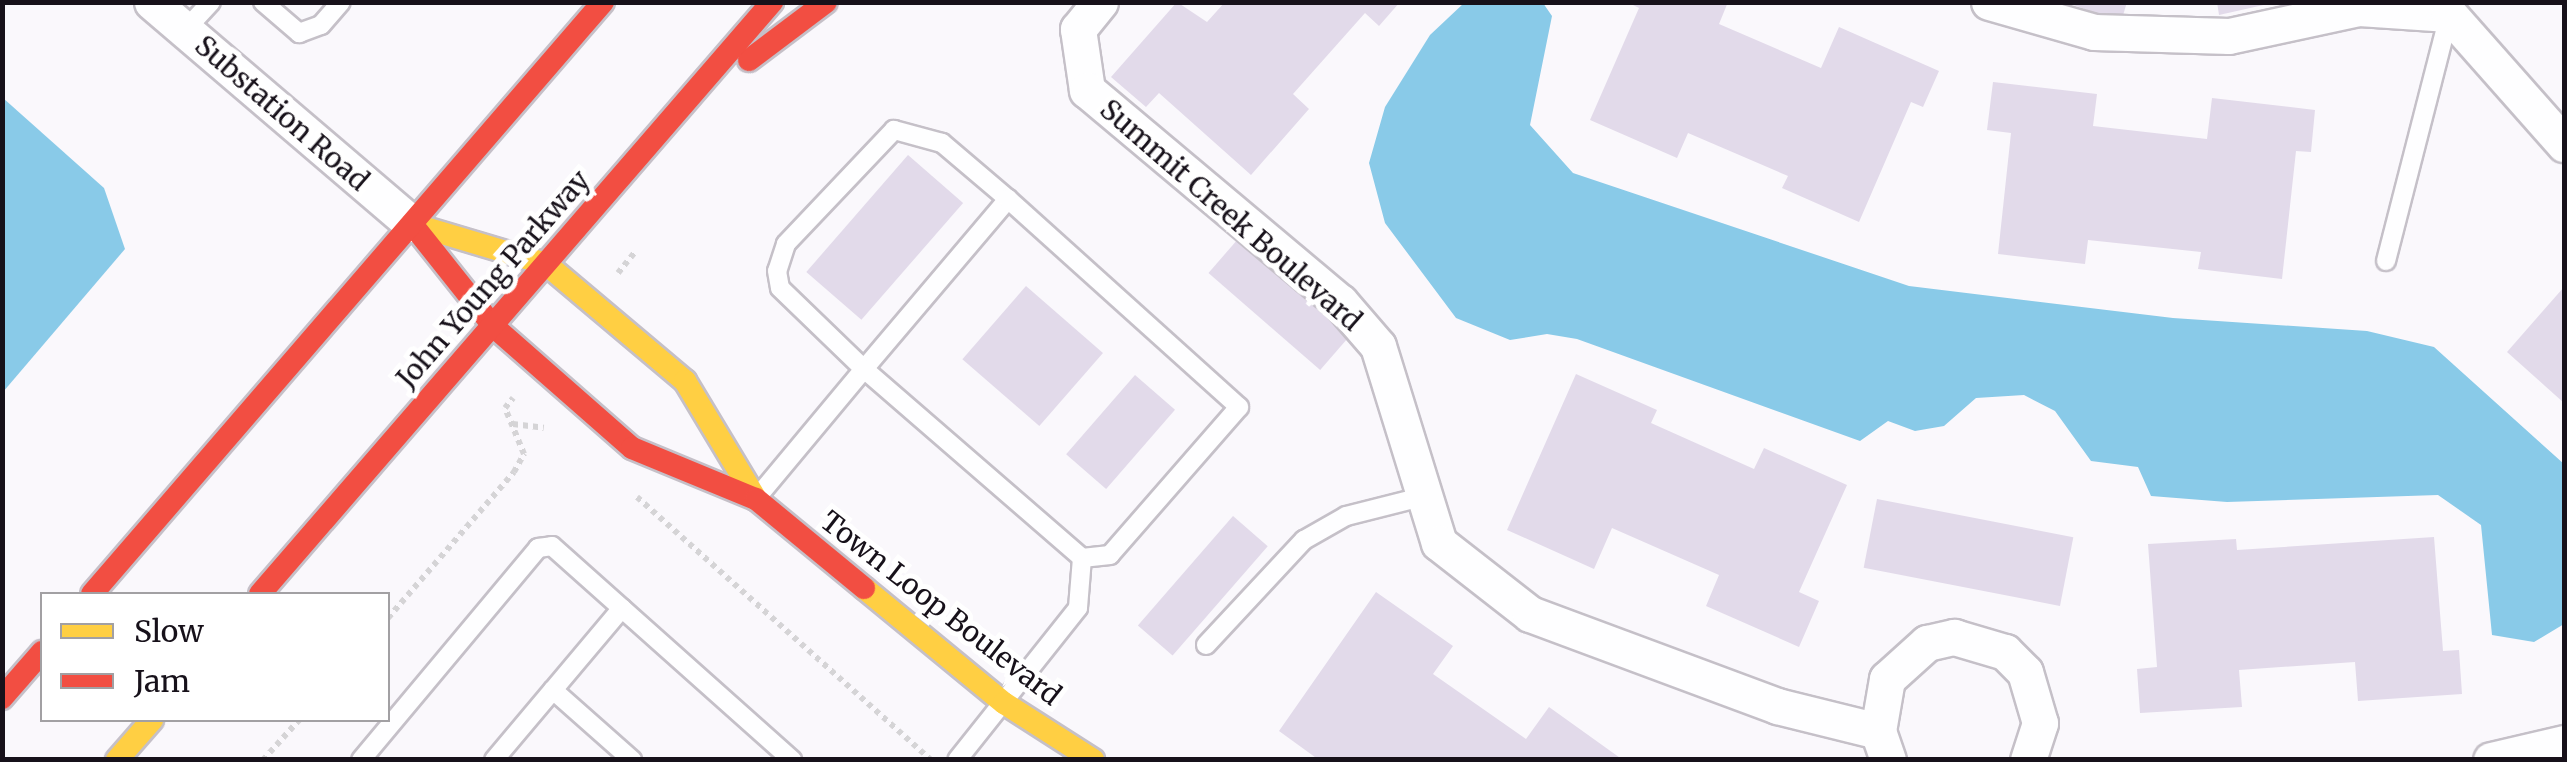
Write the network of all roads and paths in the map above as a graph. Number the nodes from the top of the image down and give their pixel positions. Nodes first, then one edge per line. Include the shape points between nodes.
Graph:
1 (152, 2) edge
2 (211, 2) edge
3 (263, 2) edge
4 (341, 2) edge
5 (603, 2) edge
6 (772, 2) edge
7 (826, 2) edge
8 (1100, 2) edge
9 (1989, 2) edge
10 (2449, 14) junction
11 (185, 30) junction
12 (678, 111) junction
13 (2564, 144) edge
14 (1008, 199) junction
15 (412, 224) junction
16 (2386, 261) dead end
17 (546, 264) junction
18 (493, 326) junction
19 (864, 369) junction
20 (558, 434) dead end
21 (629, 490) dead end
22 (1425, 496) junction
23 (756, 499) junction
24 (1082, 558) junction
25 (94, 592) edge
26 (262, 592) edge
27 (622, 608) junction
28 (390, 616) edge
29 (1206, 645) dead end
30 (40, 654) edge
31 (553, 690) junction
32 (2, 698) edge
33 (1004, 703) junction
34 (150, 722) edge
35 (297, 722) edge
36 (2564, 743) edge
37 (1883, 746) edge
38 (621, 756) edge
39 (117, 760) edge
40 (263, 760) edge
41 (361, 760) edge
42 (494, 760) edge
43 (792, 760) edge
44 (931, 760) edge
45 (958, 760) edge
46 (1093, 760) edge
47 (2028, 760) edge
48 (2492, 760) edge

1 - 11 street, Substation Road
2 - 11 lane
3 - 4 lane via 299,32 321,26
5 - 15 main road
6 - 12 main road, John Young Parkway
7 - 12 main road
8 - 22 street, Summit Creek Boulevard via 1078,30 1086,90 1340,302 1378,346
9 - 10 street via 2094,32 2210,35 2359,8
10 - 13 street
10 - 16 lane
11 - 15 street, Substation Road
12 - 17 main road, John Young Parkway
14 - 19 lane
14 - 19 lane via 942,143 894,130 786,244 777,271 785,298
14 - 24 lane via 1239,407 1110,555
15 - 17 main road, Town Loop Boulevard
15 - 18 main road, Town Loop Boulevard
15 - 25 main road
17 - 18 main road, John Young Parkway
17 - 23 main road, Town Loop Boulevard via 684,381
18 - 23 main road, Town Loop Boulevard via 632,448
18 - 26 main road, John Young Parkway
19 - 23 lane
19 - 24 lane
20 - 28 path via 513,424 524,454 514,472
21 - 44 path
22 - 29 lane via 1346,516 1304,540
22 - 37 street, Summit Creek Boulevard via 1439,543 1530,614
23 - 33 main road, Town Loop Boulevard
24 - 33 lane via 1078,608
27 - 31 lane
27 - 41 lane via 552,546 538,548
27 - 43 lane
30 - 32 main road
31 - 38 lane
31 - 42 lane
33 - 45 lane
33 - 46 main road, Town Loop Boulevard
34 - 39 main road
35 - 40 path
36 - 48 street
37 - 47 street, Summit Creek Boulevard via 1878,704 1904,658 1954,637 2006,652 2037,696 2040,724

